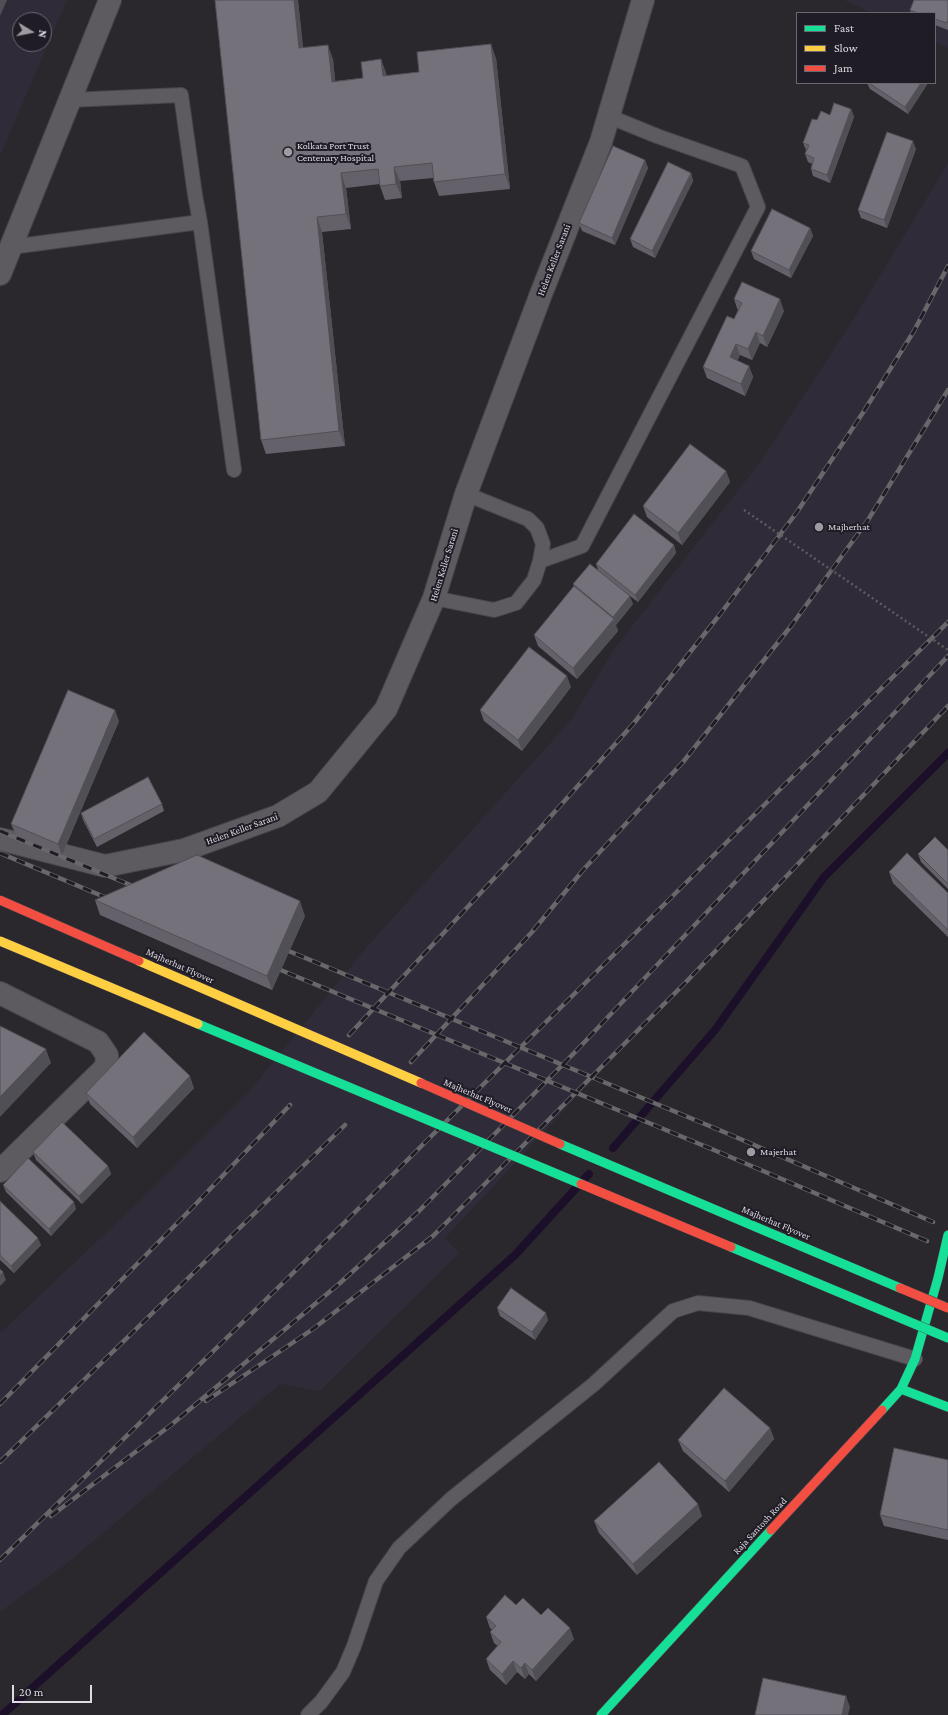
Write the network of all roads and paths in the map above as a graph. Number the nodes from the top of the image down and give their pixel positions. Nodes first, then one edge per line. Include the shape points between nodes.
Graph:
1 (110, 0) edge
2 (643, 0) edge
3 (69, 100) junction
4 (608, 116) junction
5 (200, 222) junction
6 (11, 247) junction
7 (0, 274) edge
8 (234, 470) dead end
9 (466, 494) junction
10 (744, 510) dead end
11 (540, 561) junction
12 (434, 598) junction
13 (948, 650) edge
14 (0, 839) edge
15 (0, 900) edge
16 (0, 941) edge
17 (0, 993) edge
18 (0, 1171) edge
19 (948, 1235) edge
20 (948, 1308) edge
21 (948, 1338) edge
22 (915, 1359) junction
23 (901, 1389) junction
24 (948, 1407) edge
25 (308, 1715) edge
26 (601, 1715) edge

1 - 3 street
2 - 4 street, Helen Keller Sarani
3 - 5 lane via 181,95
3 - 6 street
4 - 9 street, Helen Keller Sarani
4 - 11 lane via 742,166 758,207 582,546
5 - 6 lane
5 - 8 lane
6 - 7 street
9 - 11 lane via 528,519 537,528 543,544
9 - 12 street, Helen Keller Sarani
10 - 13 path, bridge
11 - 12 lane via 534,580 516,603 494,610
12 - 14 street, Helen Keller Sarani via 386,709 318,792 278,816 184,850 105,866
15 - 20 main road, Majherhat Flyover, bridge via 542,1136
16 - 21 main road, bridge
17 - 18 street via 98,1042 107,1055 106,1067
19 - 22 main road, Raja Santosh Road
22 - 23 main road, Raja Santosh Road
22 - 25 lane via 749,1308 698,1303 673,1311 594,1384 451,1499 399,1548 376,1581 343,1672
23 - 24 main road
23 - 26 main road, Raja Santosh Road

